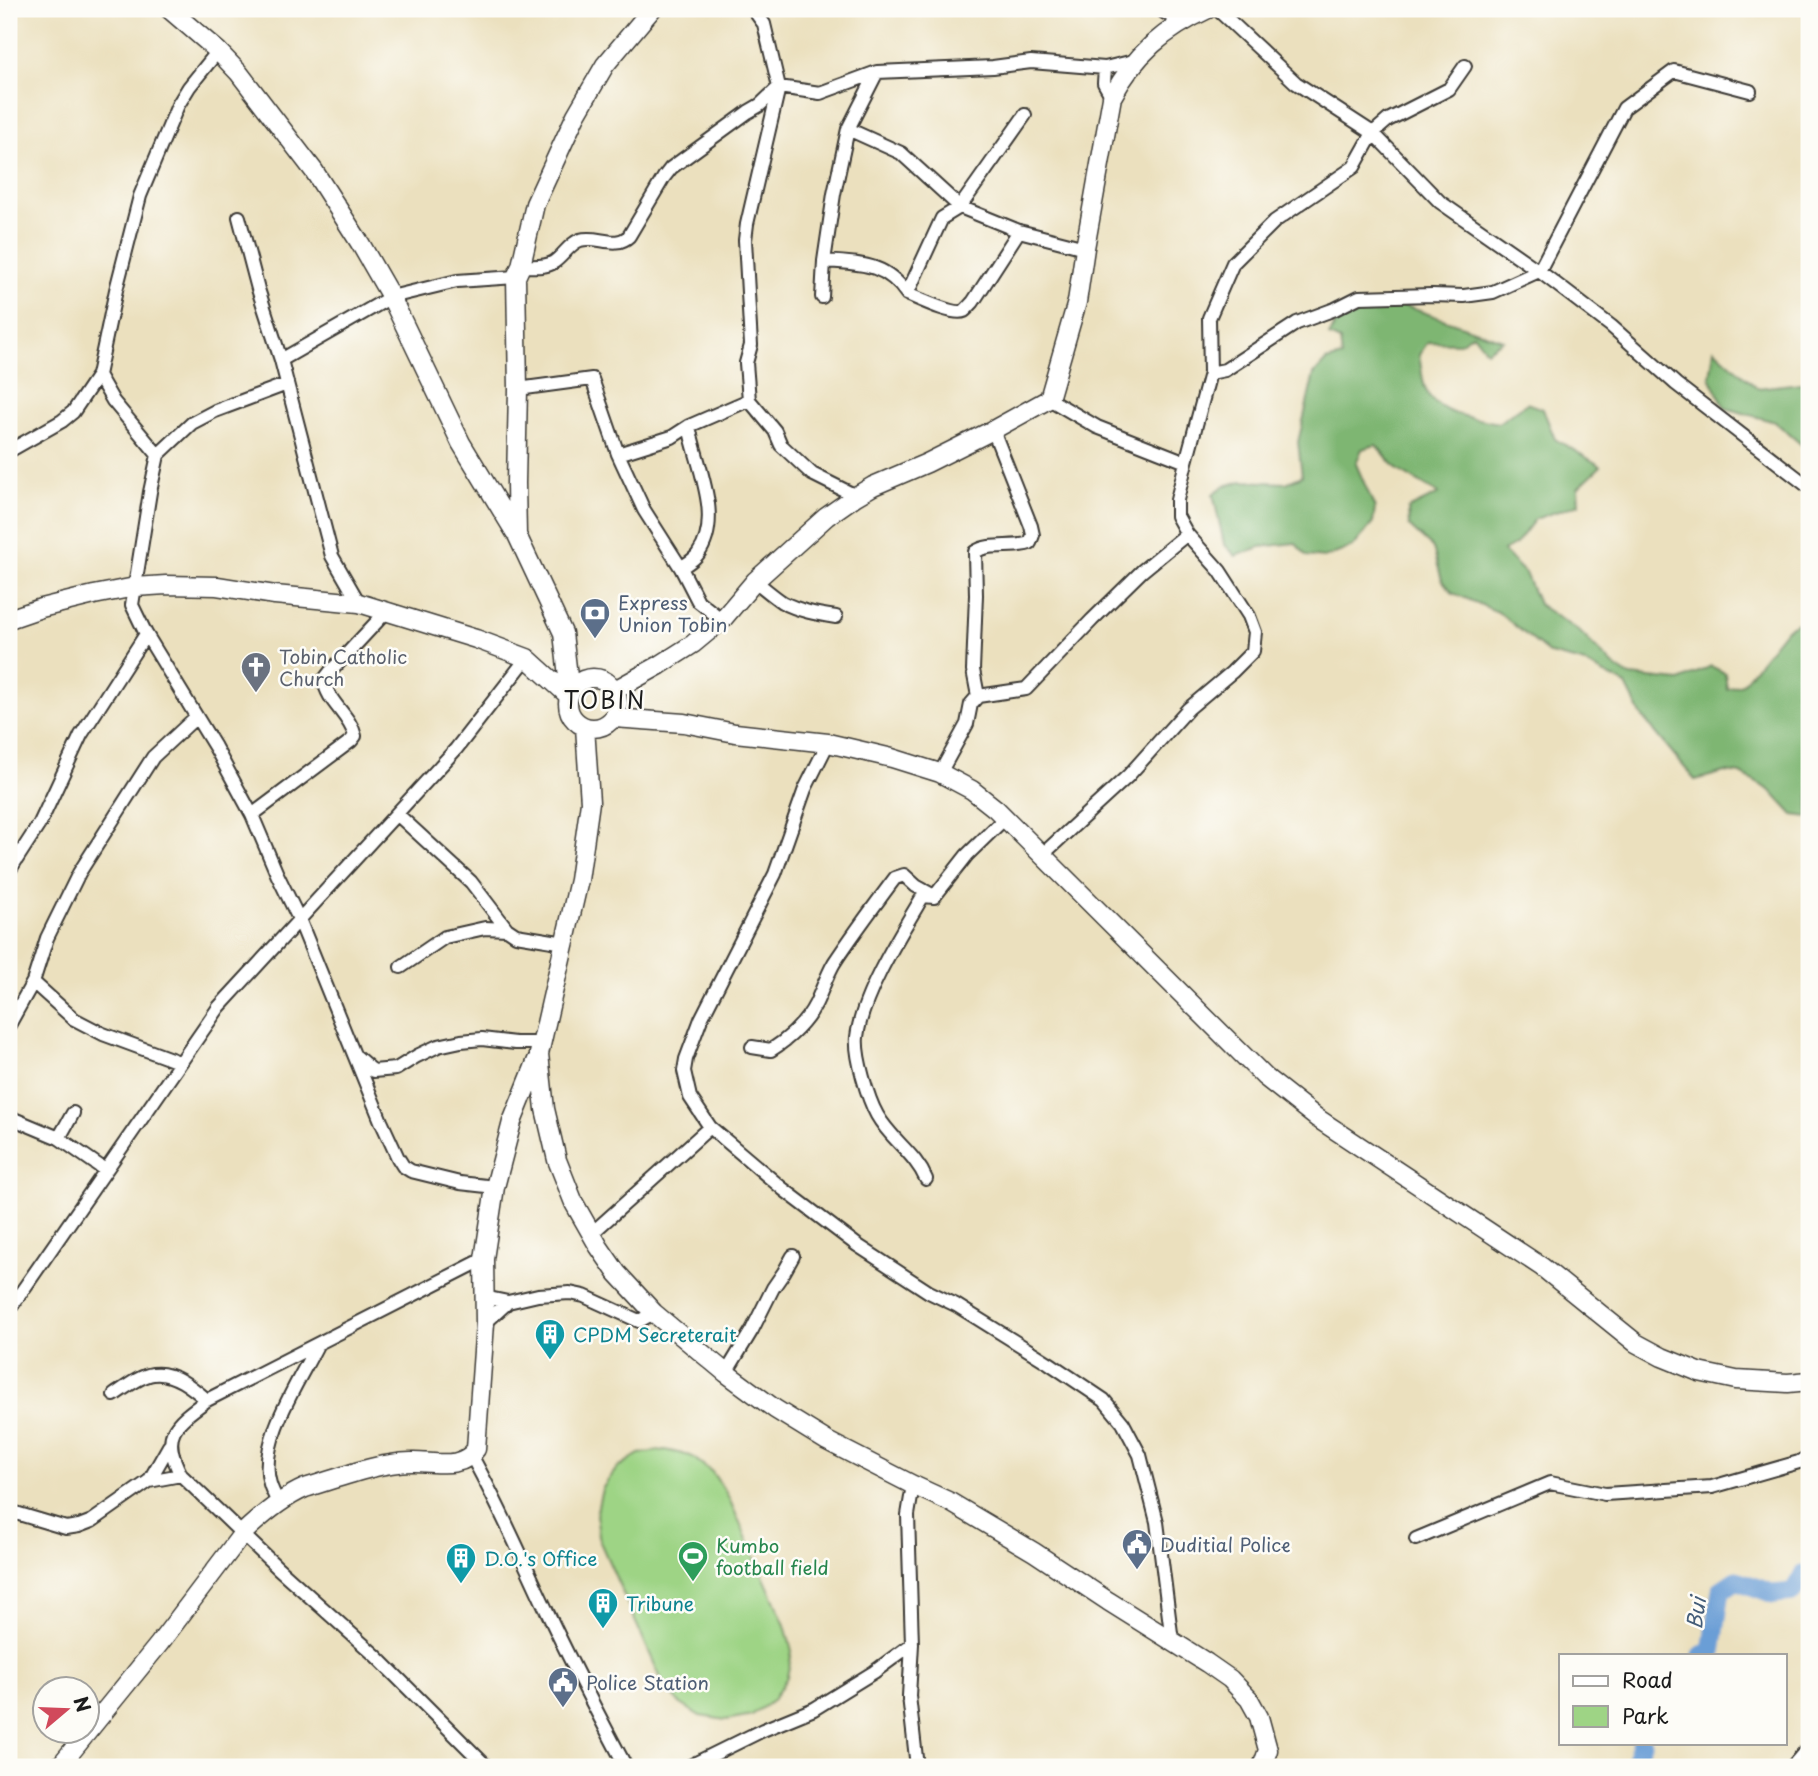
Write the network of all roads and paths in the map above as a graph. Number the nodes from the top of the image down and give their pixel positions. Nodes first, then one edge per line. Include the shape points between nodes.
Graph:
1 (169, 9) edge
2 (652, 9) edge
3 (753, 9) edge
4 (1161, 9) edge
5 (1208, 9) edge
6 (1217, 9) edge
7 (1181, 22) junction
8 (218, 51) junction
9 (1139, 60) junction
10 (1465, 66) dead end
11 (1105, 68) junction
12 (877, 72) junction
13 (779, 87) junction
14 (1750, 92) dead end
15 (1112, 97) junction
16 (1025, 115) dead end
17 (848, 129) junction
18 (1373, 133) junction
19 (960, 207) junction
20 (240, 217) dead end
21 (1019, 232) junction
22 (1084, 248) junction
23 (824, 261) junction
24 (1539, 271) junction
25 (519, 272) junction
26 (908, 294) junction
27 (391, 297) junction
28 (822, 297) dead end
29 (281, 360) junction
30 (1210, 373) junction
31 (98, 375) junction
32 (287, 384) junction
33 (518, 389) junction
34 (1049, 399) junction
35 (749, 400) junction
36 (689, 426) junction
37 (993, 430) junction
38 (9, 451) edge
39 (618, 454) junction
40 (158, 455) junction
41 (1185, 462) junction
42 (1809, 487) edge
43 (856, 496) junction
44 (1187, 534) junction
45 (517, 535) junction
46 (681, 568) junction
47 (755, 582) junction
48 (135, 587) junction
49 (359, 603) junction
50 (386, 612) junction
51 (836, 617) dead end
52 (9, 619) edge
53 (722, 620) junction
54 (146, 634) junction
55 (527, 658) junction
56 (615, 690) junction
57 (570, 695) junction
58 (978, 696) junction
59 (196, 718) junction
60 (614, 718) junction
61 (585, 727) junction
62 (828, 743) junction
63 (940, 773) junction
64 (397, 814) junction
65 (252, 815) junction
66 (1005, 818) junction
67 (1042, 855) junction
68 (9, 871) edge
69 (934, 897) junction
70 (299, 919) junction
71 (507, 929) junction
72 (565, 943) junction
73 (401, 967) dead end
74 (33, 982) junction
75 (9, 1025) edge
76 (752, 1047) dead end
77 (540, 1048) junction
78 (355, 1055) junction
79 (179, 1062) junction
80 (73, 1113) dead end
81 (9, 1117) edge
82 (710, 1127) junction
83 (59, 1138) junction
84 (105, 1170) junction
85 (926, 1179) dead end
86 (495, 1187) junction
87 (591, 1234) junction
88 (793, 1256) dead end
89 (484, 1259) junction
90 (484, 1297) junction
91 (508, 1302) junction
92 (9, 1310) edge
93 (654, 1313) junction
94 (485, 1324) junction
95 (317, 1345) junction
96 (726, 1373) junction
97 (1809, 1381) edge
98 (114, 1395) dead end
99 (207, 1400) junction
100 (169, 1446) junction
101 (471, 1455) junction
102 (1809, 1456) edge
103 (181, 1475) junction
104 (149, 1481) junction
105 (914, 1485) junction
106 (279, 1504) junction
107 (9, 1511) edge
108 (243, 1533) junction
109 (1416, 1539) dead end
110 (1172, 1641) junction
111 (912, 1644) junction
112 (1809, 1747) edge
113 (60, 1767) edge
114 (487, 1767) edge
115 (626, 1767) edge
116 (688, 1767) edge
117 (918, 1767) edge
118 (1262, 1767) edge
119 (1792, 1767) edge

1 - 8 street
2 - 25 street via 605,65 576,116 535,204
3 - 13 street via 764,24
4 - 7 street
5 - 7 street
6 - 18 street via 1296,83
7 - 9 street
8 - 27 street via 314,171
8 - 31 street via 178,105 140,196
9 - 11 street
9 - 15 street
10 - 18 street via 1449,89 1388,120
11 - 12 street via 1031,62
11 - 15 street via 1104,83
12 - 13 street via 820,93
12 - 17 street
13 - 25 street via 671,168 624,240 579,240 555,261
13 - 35 street via 746,232
14 - 24 street via 1674,71 1623,108
15 - 22 street
16 - 19 street
17 - 19 street via 901,153
17 - 23 street
18 - 24 street via 1440,202
18 - 30 street via 1354,167 1275,221 1233,263 1209,318
19 - 21 street
19 - 26 street via 942,218
20 - 29 street
21 - 22 street
21 - 26 street via 966,310 950,310
22 - 34 street via 1077,302
23 - 26 street via 876,267
23 - 28 street
24 - 30 street via 1493,292 1359,297 1297,323 1225,370
24 - 42 street
25 - 27 street
25 - 33 street
27 - 29 street
27 - 45 street via 461,443
29 - 32 street
30 - 41 street
31 - 38 street via 73,412
31 - 40 street via 113,401
32 - 40 street via 192,423
32 - 49 street via 332,556
33 - 39 street via 592,379
33 - 45 street
34 - 37 street
34 - 41 street via 1097,428
35 - 36 street
35 - 43 street via 781,445 812,474
36 - 39 street via 672,437
36 - 46 street via 703,476 708,527 697,556
37 - 43 street
37 - 58 street via 1033,535 1023,545 975,552 973,670
39 - 46 street via 644,510
40 - 48 street
41 - 44 street via 1177,516
43 - 47 street
44 - 58 street via 1142,570 1026,689
44 - 67 street via 1220,571 1249,616 1255,632 1253,651
45 - 57 street via 563,633
46 - 53 street via 698,600
47 - 51 street via 797,608
47 - 53 street
48 - 49 street via 217,586
48 - 52 street
48 - 54 street via 132,605
49 - 50 street
50 - 55 street
50 - 65 street via 324,680 355,736
53 - 56 street via 693,644
54 - 59 street
54 - 68 street via 81,735 40,823
55 - 57 street
55 - 64 street via 456,749
56 - 57 street via 605,680 591,678 578,683
56 - 60 street via 619,704
57 - 61 street via 571,715
58 - 63 street
59 - 65 street
59 - 74 street via 153,757 79,873 47,938
60 - 61 street via 601,727
60 - 62 street
61 - 72 street via 590,802
62 - 63 street
62 - 82 street via 805,789 775,874 701,1019 686,1059 690,1097
63 - 66 street via 972,790
64 - 70 street
64 - 71 street via 471,882
65 - 70 street
66 - 67 street
66 - 69 street via 967,855
67 - 97 street via 1265,1077 1317,1118 1542,1267 1636,1343 1699,1372 1736,1380
69 - 76 street via 904,875 895,878 832,966 803,1024 771,1050
69 - 85 street via 923,895 902,930 863,1012 857,1039 870,1101 889,1134 921,1166
70 - 78 street
70 - 79 street via 219,1007
71 - 72 street via 516,936
71 - 73 street via 485,928 446,937
72 - 77 street
74 - 75 street
74 - 79 street via 75,1019
77 - 78 street via 482,1039 461,1041 438,1046 396,1069 373,1071
77 - 86 street via 512,1122
77 - 87 street via 545,1109 557,1160
78 - 86 street via 403,1166
79 - 84 street
80 - 83 street
81 - 83 street
82 - 87 street
82 - 110 street via 857,1245 1104,1400 1140,1455 1157,1522
83 - 84 street
84 - 92 street
86 - 89 street
87 - 93 street via 617,1273
88 - 96 street
89 - 90 street
89 - 95 street
90 - 91 street
90 - 94 street
91 - 93 street via 570,1293 639,1321
91 - 94 street
93 - 96 street
94 - 101 street via 478,1442
95 - 99 street
95 - 106 street via 278,1419 268,1456 269,1483
96 - 105 street via 827,1441
98 - 99 street via 153,1374 170,1376
99 - 100 street via 183,1418
100 - 103 street
100 - 104 street
101 - 106 street via 454,1463 389,1464 305,1488
101 - 115 street
102 - 109 street via 1713,1487 1605,1494 1550,1483
103 - 104 street
103 - 108 street
104 - 107 street via 79,1526 66,1528
105 - 110 street via 1034,1552
105 - 111 street via 908,1527
106 - 108 street
108 - 113 street
108 - 114 street
110 - 118 street via 1230,1679 1249,1699 1267,1742
111 - 116 street via 814,1709
111 - 117 street via 909,1696
112 - 119 street

